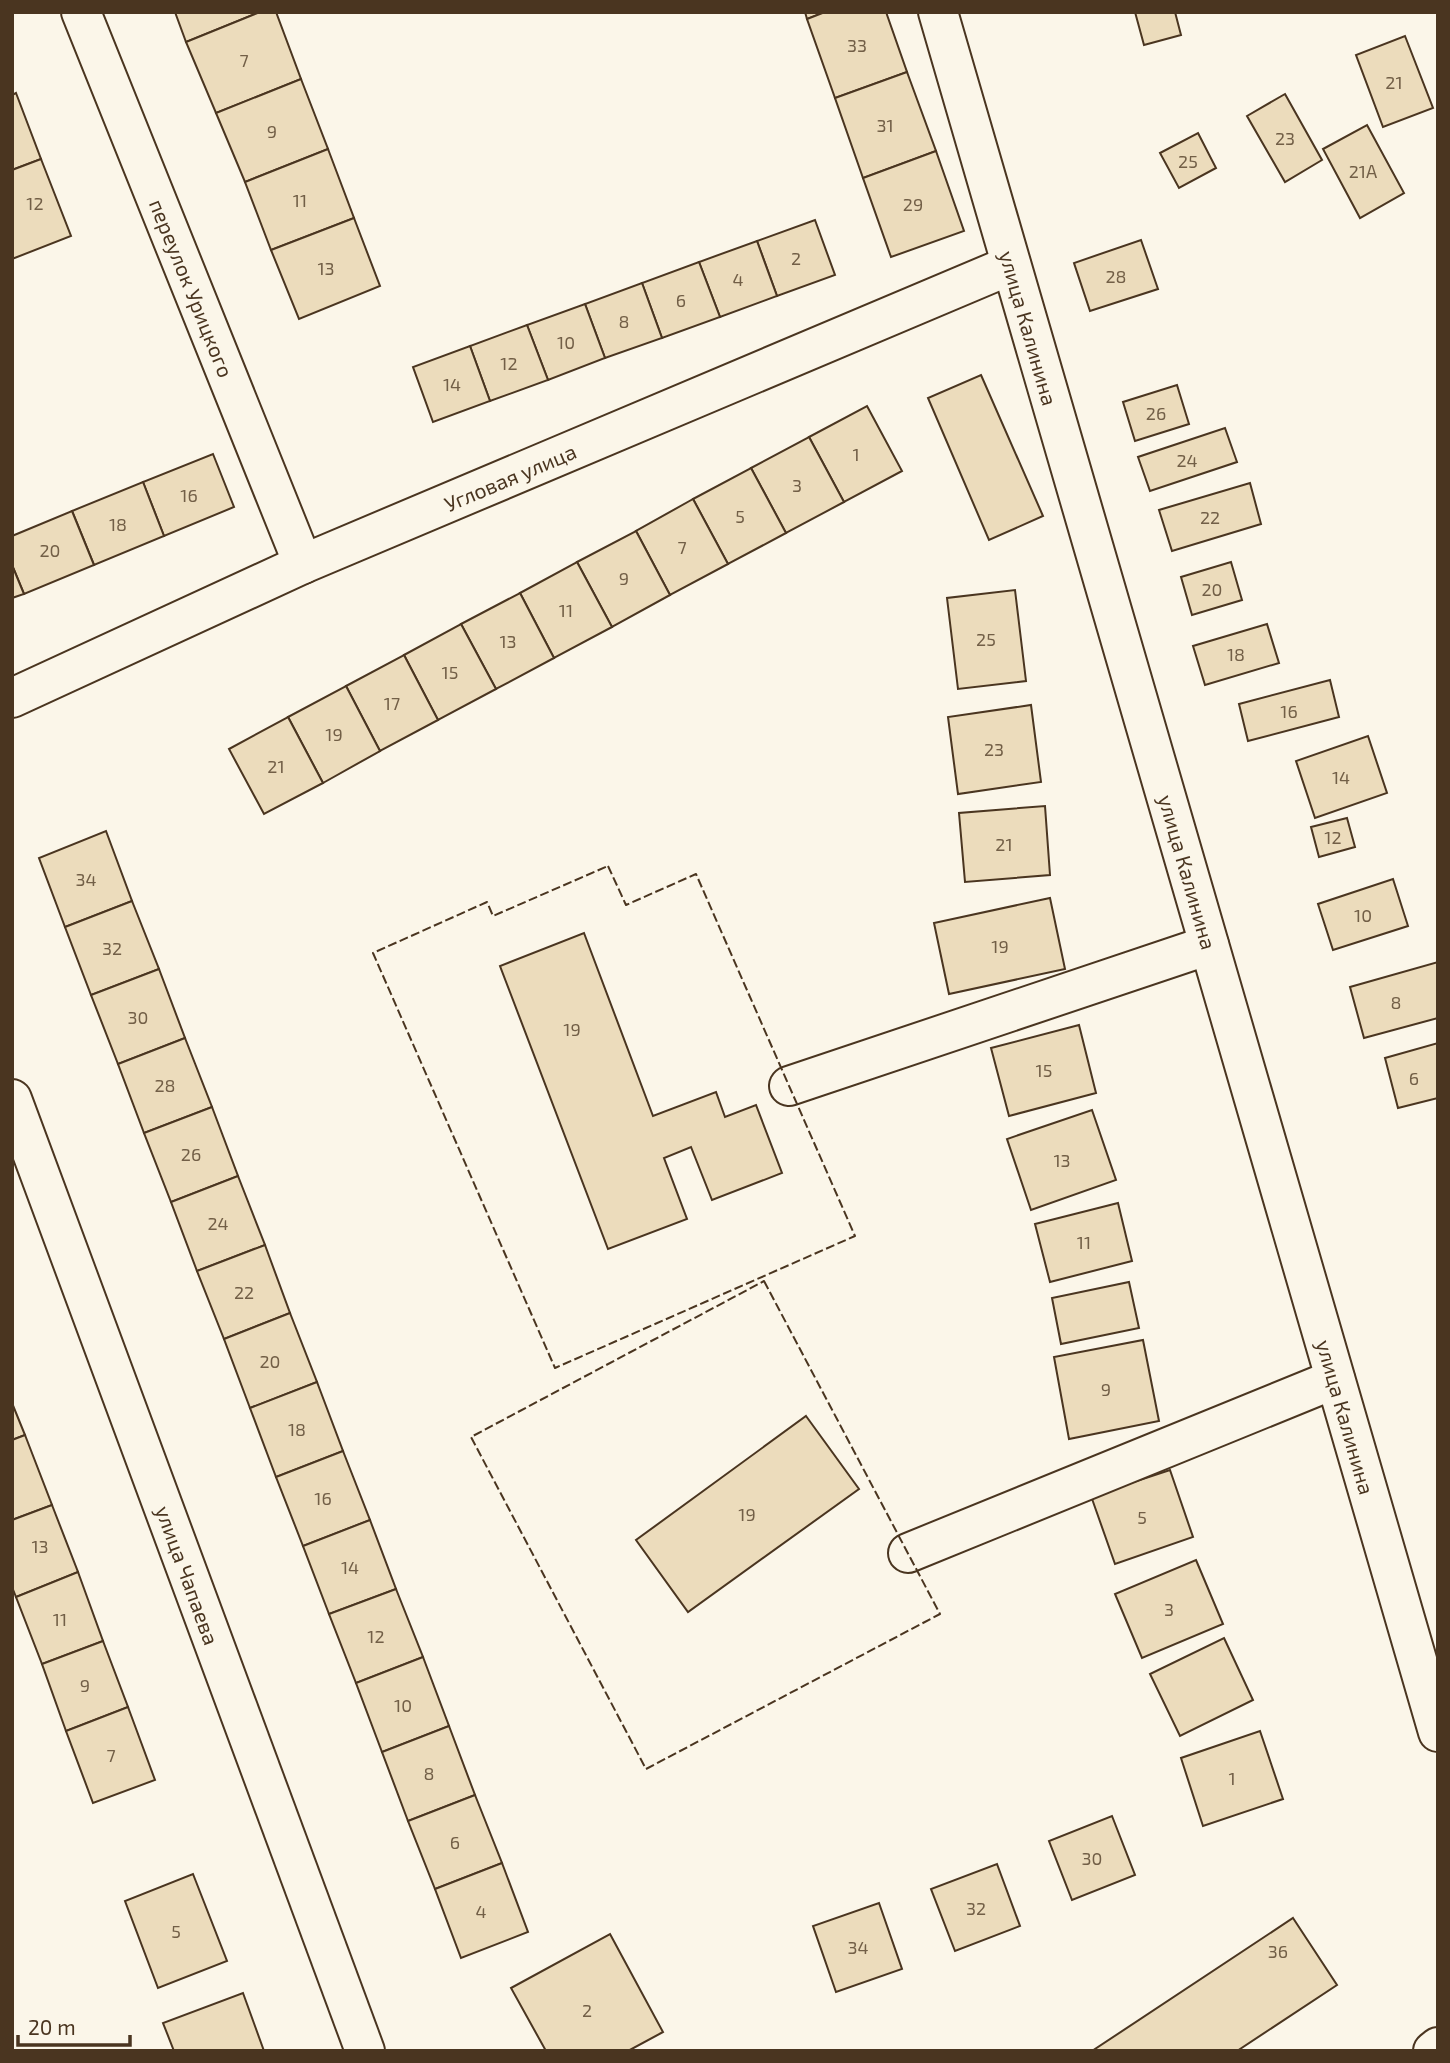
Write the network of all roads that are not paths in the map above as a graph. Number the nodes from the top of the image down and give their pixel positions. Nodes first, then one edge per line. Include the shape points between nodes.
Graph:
1 (81, 12) edge
2 (938, 12) edge
3 (1011, 265) junction
4 (303, 564) junction
5 (12, 698) edge
6 (1209, 946) junction
7 (789, 1086) dead end
8 (12, 1099) edge
9 (1335, 1379) junction
10 (908, 1553) dead end
11 (1438, 1732) edge
12 (1438, 2047) edge
13 (365, 2051) edge
14 (1433, 2051) edge

1 - 4 street, переулок Урицкого
2 - 3 street, улица Калинина
3 - 4 street, Угловая улица
3 - 6 street, улица Калинина
4 - 5 street, Угловая улица
6 - 7 street
6 - 9 street, улица Калинина
8 - 13 street, улица Чапаева
9 - 10 street
9 - 11 street, улица Калинина
12 - 14 street

